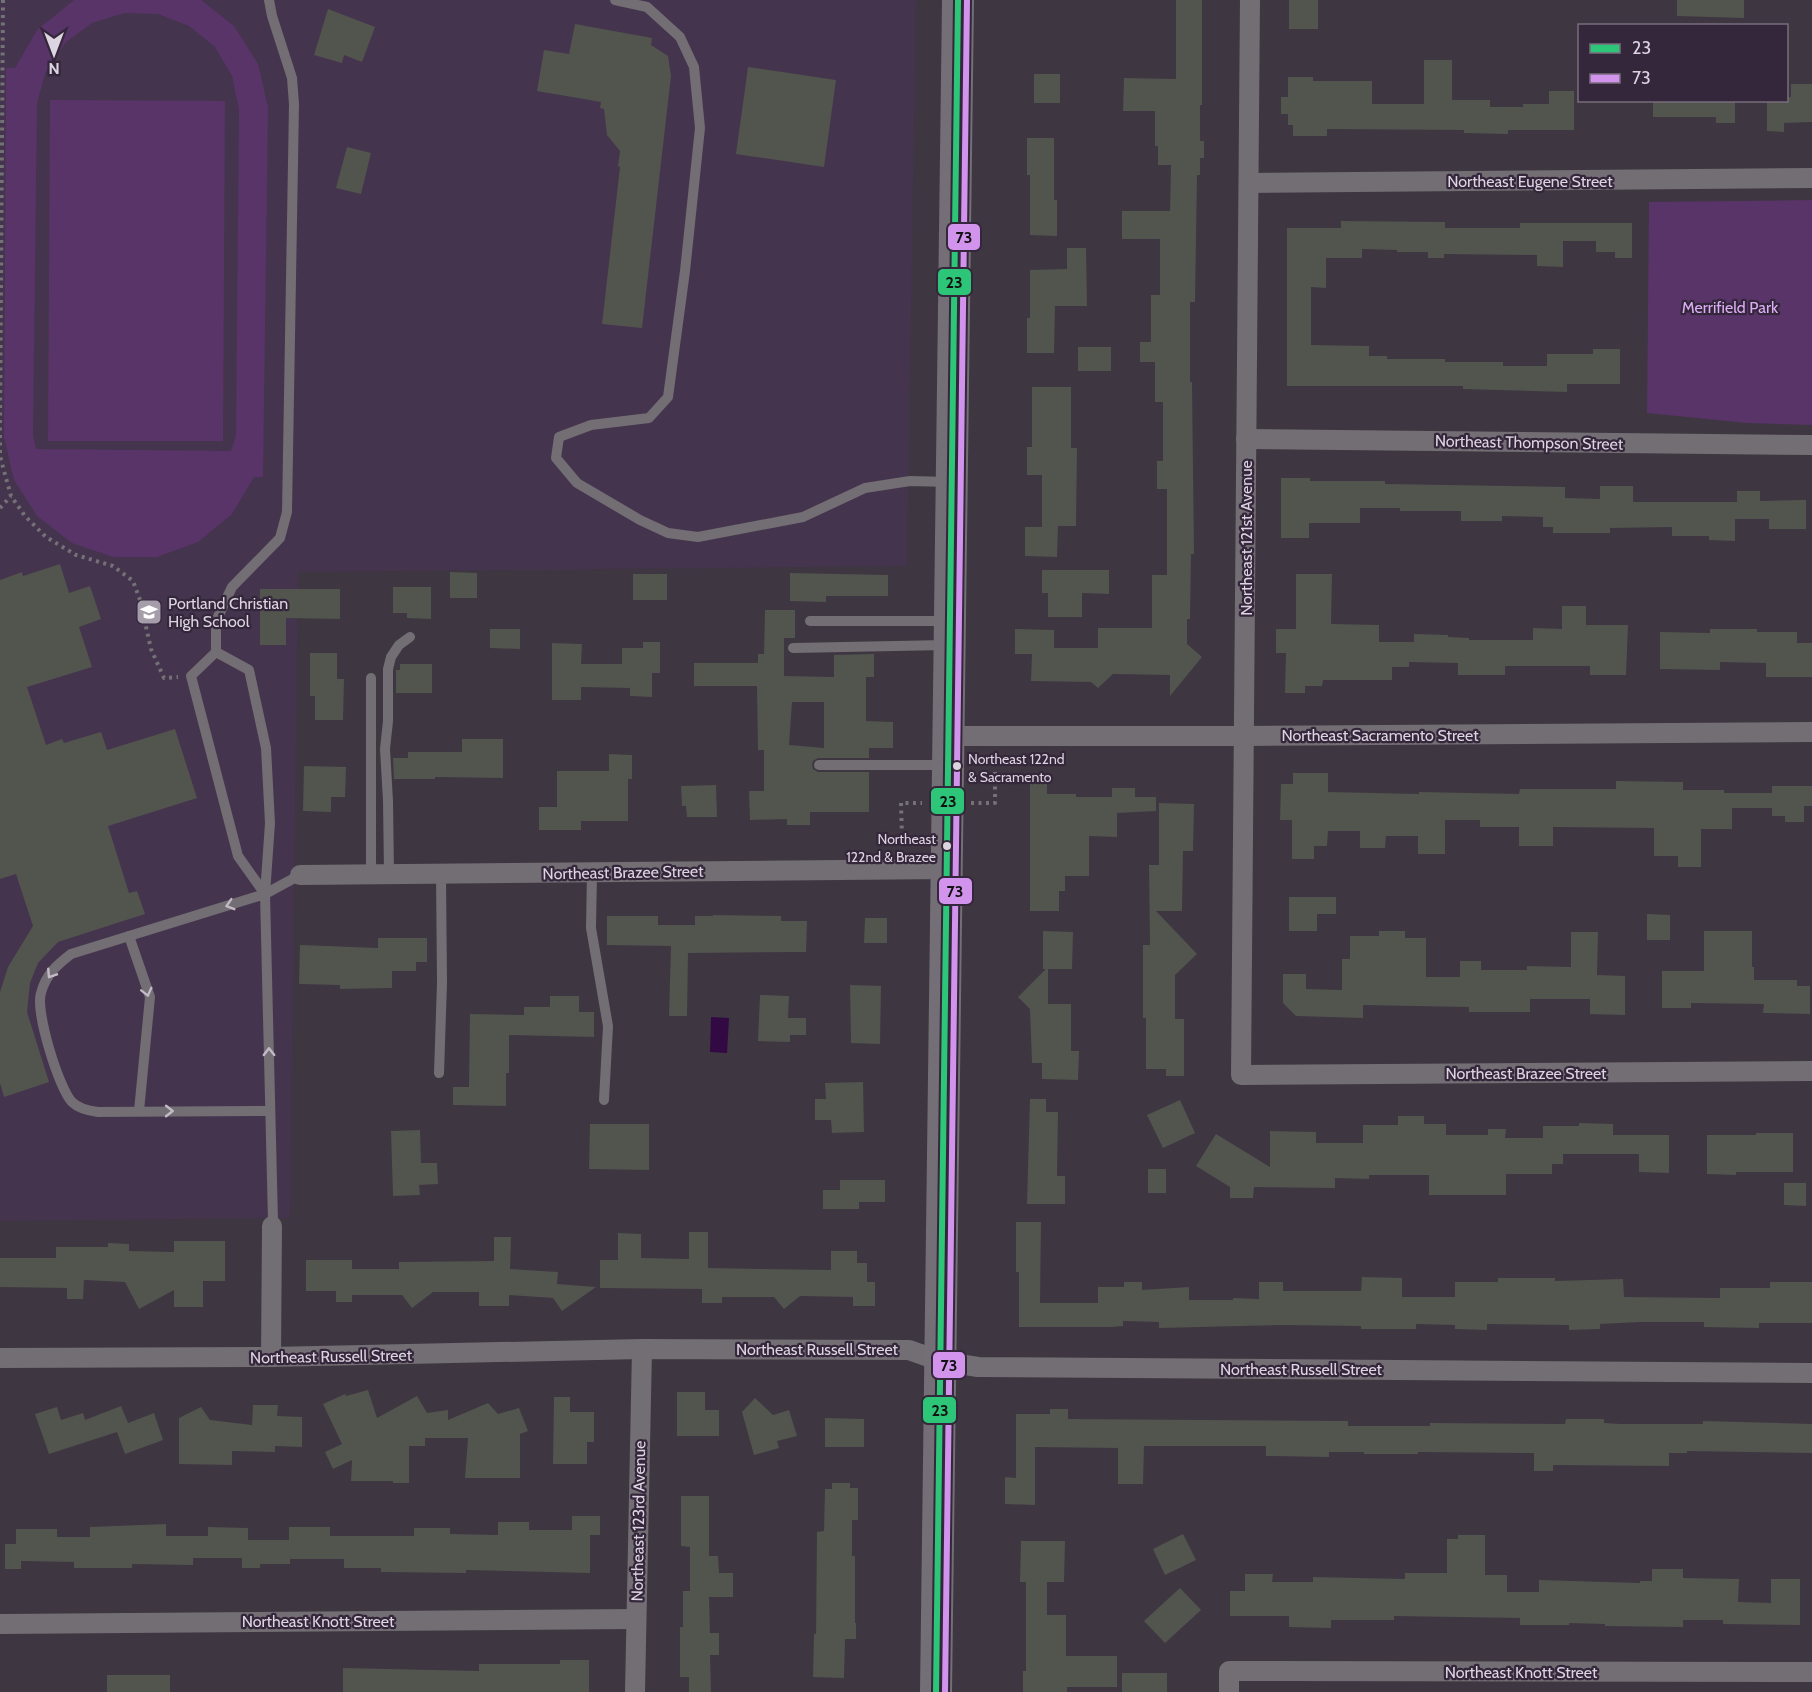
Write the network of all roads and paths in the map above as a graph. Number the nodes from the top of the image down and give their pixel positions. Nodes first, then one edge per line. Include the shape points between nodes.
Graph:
1 (3, 0) edge
2 (269, 0) edge
3 (615, 0) edge
4 (958, 0) edge
5 (1250, 0) edge
6 (1812, 178) edge
7 (1249, 183) junction
8 (1246, 439) junction
9 (1812, 445) edge
10 (952, 482) junction
11 (12, 496) junction
12 (0, 507) edge
13 (810, 621) dead end
14 (950, 633) junction
15 (410, 637) dead end
16 (793, 648) dead end
17 (216, 652) junction
18 (191, 676) junction
19 (371, 678) dead end
20 (1812, 732) edge
21 (1244, 736) junction
22 (948, 751) junction
23 (819, 765) dead end
24 (995, 772) dead end
25 (901, 803) dead end
26 (995, 803) dead end
27 (902, 836) dead end
28 (947, 869) junction
29 (592, 872) junction
30 (380, 874) junction
31 (441, 874) junction
32 (300, 875) joint
33 (265, 894) junction
34 (129, 936) junction
35 (1812, 1071) edge
36 (439, 1073) dead end
37 (1241, 1075) joint
38 (604, 1100) dead end
39 (139, 1111) junction
40 (270, 1111) junction
41 (272, 1226) joint
42 (642, 1349) junction
43 (271, 1357) junction
44 (0, 1358) edge
45 (940, 1361) junction
46 (1812, 1373) edge
47 (636, 1619) junction
48 (0, 1624) edge
49 (1812, 1672) edge
50 (635, 1692) edge
51 (936, 1692) edge
52 (1229, 1692) edge

1 - 11 path via 0,456
2 - 17 lane via 292,78 294,104 287,512 280,538 232,587 216,621
3 - 10 lane via 647,7 680,36 694,67 700,128 685,271 668,397 650,418 591,426 559,437 556,458 577,483 640,520 668,533 698,537 803,517 865,488 910,481
4 - 10 main road
5 - 7 street, Northeast 121st Avenue
6 - 7 street, Northeast Eugene Street
7 - 8 street, Northeast 121st Avenue
8 - 9 street, Northeast Thompson Street
8 - 21 street, Northeast 121st Avenue
10 - 14 main road
11 - 12 path
11 - 18 path via 46,537 76,555 113,566 133,581 151,649 164,678
13 - 14 lane
14 - 16 lane
14 - 22 main road
15 - 30 lane via 399,645 388,669 388,801
17 - 18 lane
17 - 33 lane via 249,670 266,748 270,823
18 - 33 lane via 238,855
19 - 30 lane
20 - 21 street, Northeast Sacramento Street
21 - 22 street, Northeast Sacramento Street
21 - 37 street, Northeast 121st Avenue
22 - 23 lane
22 - 28 main road
24 - 26 path
25 - 27 path
28 - 29 street, Northeast Brazee Street
28 - 45 main road
29 - 31 street, Northeast Brazee Street
29 - 38 lane via 591,928 608,1026
30 - 31 street, Northeast Brazee Street
30 - 32 street, Northeast Brazee Street
31 - 36 lane
32 - 33 lane
33 -> 34 lane
40 -> 33 lane
34 -> 39 lane via 150,998
34 -> 39 lane via 71,954 52,969 40,994 40,1013 64,1090 73,1104 98,1112
35 - 37 street, Northeast Brazee Street
39 -> 40 lane
40 - 41 lane
41 - 43 street
42 - 43 street, Northeast Russell Street
42 - 45 street, Northeast Russell Street via 909,1350
42 - 47 street, Northeast 123rd Avenue
43 - 44 street, Northeast Russell Street
45 - 46 street, Northeast Russell Street via 978,1367
45 - 51 main road
47 - 48 street, Northeast Knott Street
47 - 50 street, Northeast 123rd Avenue
49 - 52 street, Northeast Knott Street via 1230,1671

